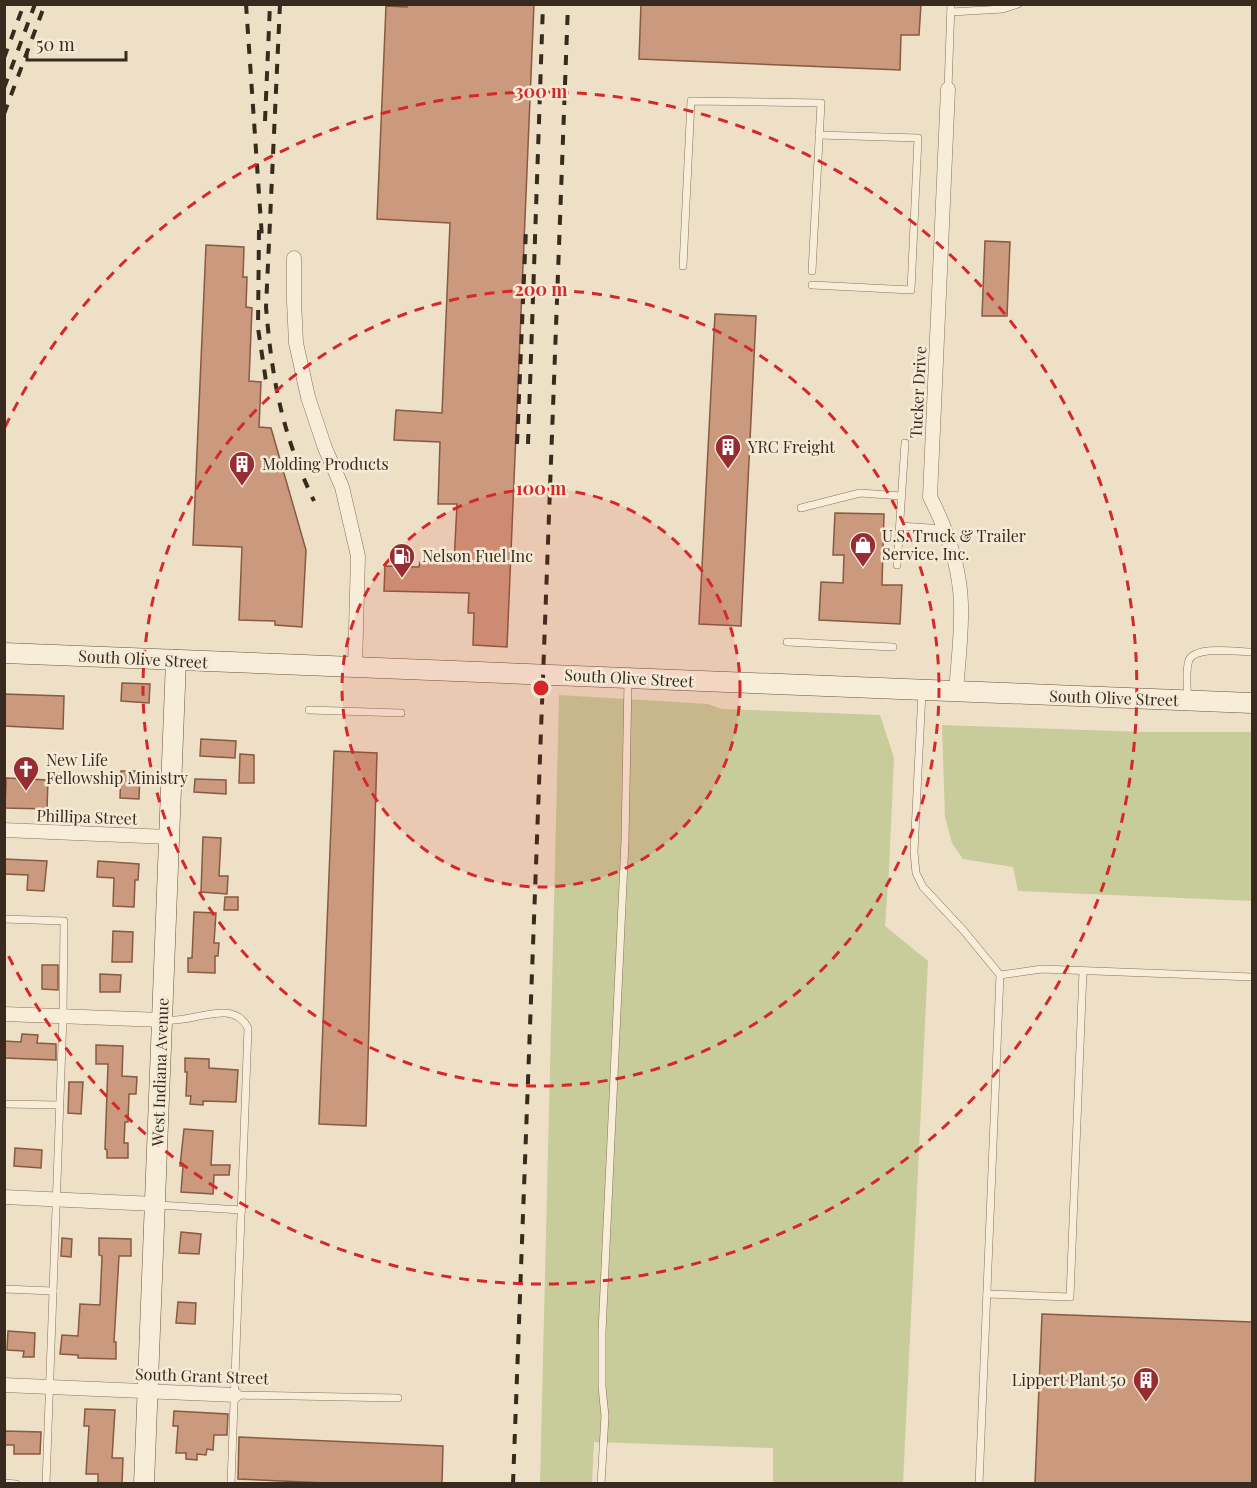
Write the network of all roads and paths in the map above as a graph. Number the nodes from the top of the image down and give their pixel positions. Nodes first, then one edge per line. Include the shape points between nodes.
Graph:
1 (1018, 4) edge
2 (951, 8) edge
3 (948, 89) joint
4 (819, 135) junction
5 (294, 258) dead end
6 (683, 266) dead end
7 (813, 271) dead end
8 (812, 285) dead end
9 (904, 443) dead end
10 (901, 496) junction
11 (801, 508) dead end
12 (900, 526) junction
13 (945, 529) junction
14 (897, 565) dead end
15 (787, 642) dead end
16 (893, 647) dead end
17 (4, 652) edge
18 (1252, 652) edge
19 (176, 660) junction
20 (355, 667) junction
21 (628, 678) junction
22 (922, 691) junction
23 (956, 692) junction
24 (1187, 701) junction
25 (1252, 704) edge
26 (309, 710) dead end
27 (401, 713) dead end
28 (4, 830) edge
29 (169, 837) junction
30 (4, 919) edge
31 (1083, 971) junction
32 (1000, 975) junction
33 (1252, 977) edge
34 (4, 1014) edge
35 (63, 1016) junction
36 (162, 1020) junction
37 (4, 1104) edge
38 (59, 1105) junction
39 (4, 1197) edge
40 (56, 1199) junction
41 (155, 1204) junction
42 (242, 1210) junction
43 (4, 1289) edge
44 (53, 1291) junction
45 (987, 1294) junction
46 (4, 1385) edge
47 (50, 1386) junction
48 (147, 1390) junction
49 (235, 1395) junction
50 (398, 1398) dead end
51 (4, 1483) edge
52 (16, 1484) edge
53 (46, 1484) edge
54 (144, 1484) edge
55 (231, 1484) edge
56 (601, 1484) edge
57 (979, 1484) edge

1 - 2 lane via 1003,9
2 - 3 lane
3 - 13 street, Tucker Drive via 930,497
4 - 6 lane via 821,103 692,101
4 - 7 lane
4 - 8 lane via 918,138 911,290
5 - 20 street via 296,343 308,397 342,487 358,556
9 - 10 lane
10 - 11 lane via 860,493
10 - 12 lane
12 - 13 lane
12 - 14 lane
13 - 23 street, Tucker Drive via 961,603
15 - 16 lane
17 - 19 street, South Olive Street
18 - 24 lane via 1210,651 1194,655 1188,662
19 - 20 street, South Olive Street
19 - 29 street, West Indiana Avenue
20 - 21 street, South Olive Street
21 - 22 street, South Olive Street
21 - 56 lane via 625,841 602,1332 605,1416
22 - 23 street, South Olive Street
22 - 32 lane via 916,873
23 - 24 street, South Olive Street
24 - 25 street, South Olive Street
26 - 27 lane
28 - 29 street, Phillipa Street
29 - 36 street, West Indiana Avenue
30 - 35 lane via 64,921
31 - 32 lane via 1042,969
31 - 33 lane
31 - 45 lane via 1070,1297
32 - 45 lane
34 - 35 street
35 - 36 street
35 - 38 lane
36 - 41 street, West Indiana Avenue
36 - 42 lane via 176,1022 212,1013 231,1013 244,1020 248,1028
37 - 38 lane
38 - 40 lane
39 - 40 street
40 - 41 street
40 - 44 lane
41 - 42 lane
41 - 48 street, West Indiana Avenue
42 - 49 lane
43 - 44 lane
44 - 47 lane
45 - 57 lane
46 - 47 street, South Grant Street
47 - 48 street, South Grant Street
47 - 53 lane
48 - 49 street, South Grant Street
48 - 54 street, West Indiana Avenue
49 - 50 lane, South Grant Street
49 - 55 lane
51 - 52 lane

